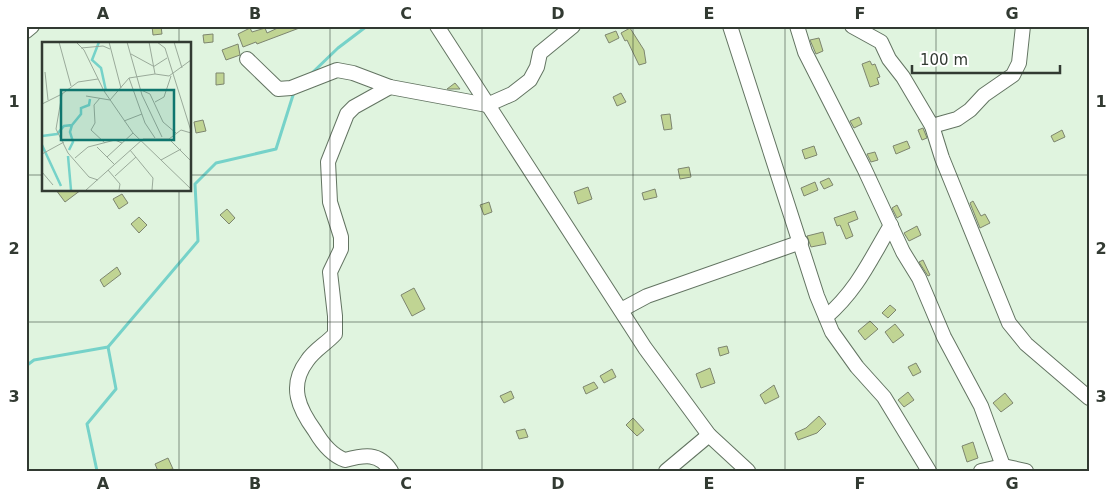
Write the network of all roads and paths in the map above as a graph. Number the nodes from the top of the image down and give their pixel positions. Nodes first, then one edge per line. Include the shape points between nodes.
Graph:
1 (32, 26) edge
2 (437, 26) edge
3 (573, 26) edge
4 (730, 26) edge
5 (797, 26) edge
6 (852, 26) edge
7 (1022, 26) edge
8 (26, 31) edge
9 (247, 59) dead end
10 (390, 87) junction
11 (487, 105) junction
12 (932, 126) junction
13 (891, 225) junction
14 (801, 242) junction
15 (621, 310) junction
16 (826, 316) junction
17 (1089, 398) edge
18 (709, 435) junction
19 (1003, 466) junction
20 (391, 471) edge
21 (666, 471) edge
22 (748, 471) edge
23 (929, 471) edge
24 (981, 471) edge
25 (1026, 471) edge

1 - 8 street
2 - 11 street
3 - 11 street via 540,53 530,80 512,94
4 - 14 street
5 - 13 street via 805,52
6 - 12 street via 881,42
7 - 12 street via 1019,64 1013,75 984,95 964,115
9 - 10 street via 278,89 291,88 337,70 353,72
10 - 11 street
10 - 20 street via 347,114 332,148 328,162 329,194 342,245 330,272 336,316 334,334 307,360 297,382 297,397 310,424 332,452 345,460 369,455
11 - 15 street
12 - 17 street via 1009,323 1026,344
13 - 16 street via 858,283
13 - 19 street via 981,406
14 - 15 street via 647,296
14 - 16 street
15 - 18 street
16 - 23 street via 832,332 857,368 884,397
18 - 21 street
18 - 22 street
19 - 24 street
19 - 25 street

